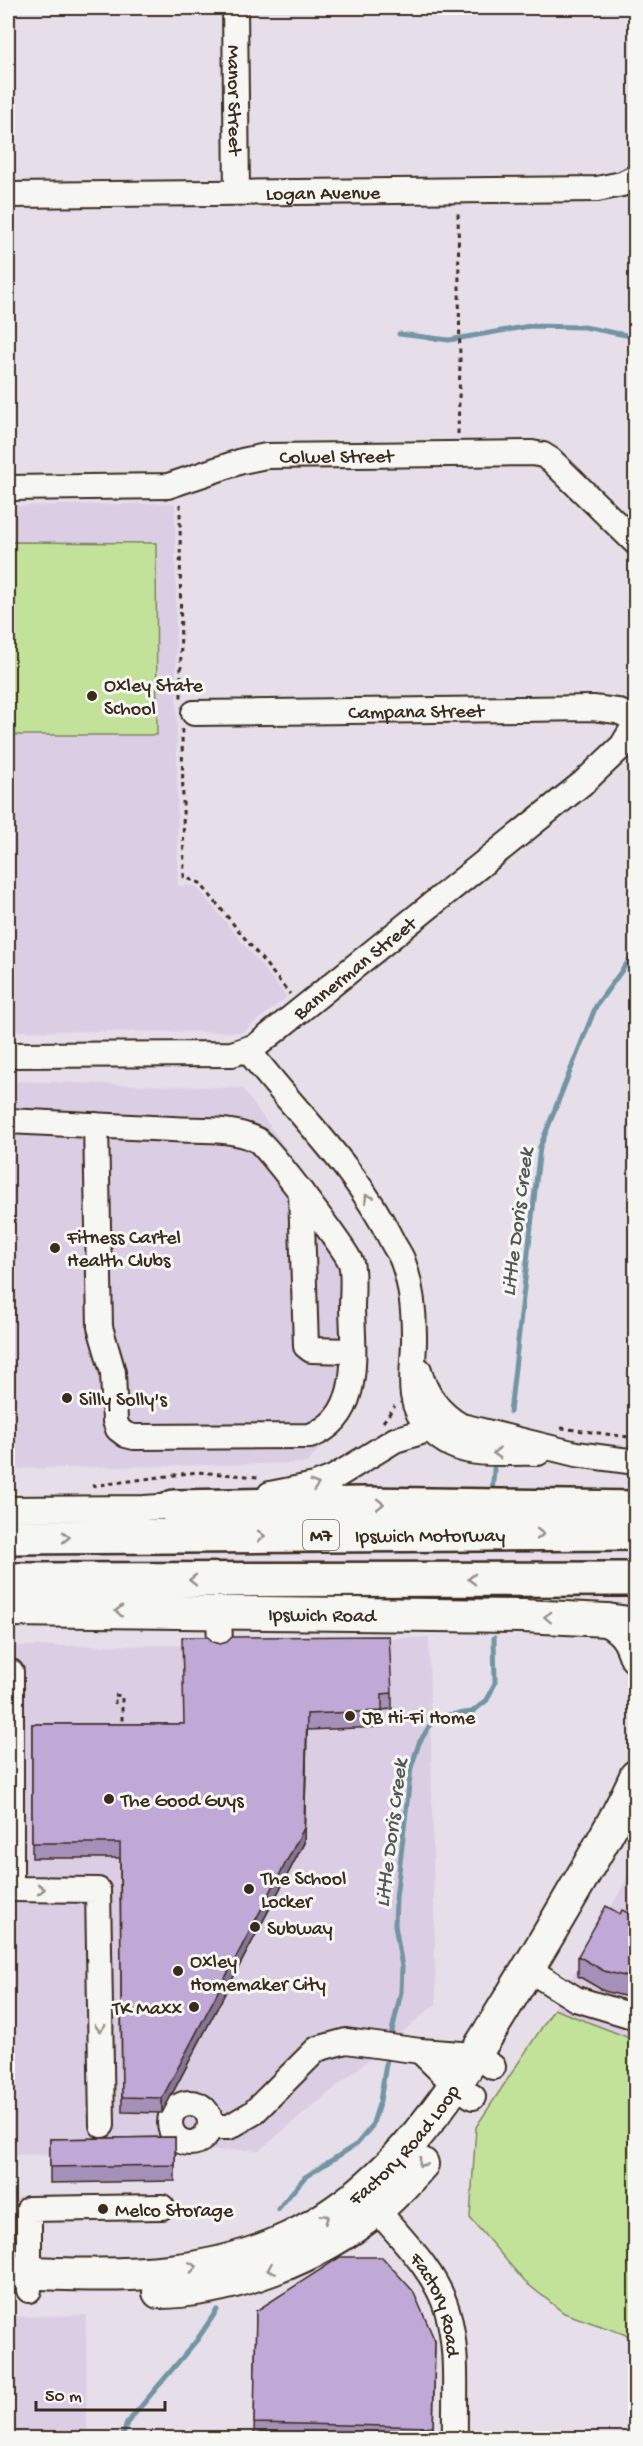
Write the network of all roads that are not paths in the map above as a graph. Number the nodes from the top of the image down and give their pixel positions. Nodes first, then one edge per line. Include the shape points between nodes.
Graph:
1 (235, 8) edge
2 (636, 177) edge
3 (237, 192) junction
4 (8, 195) edge
5 (8, 488) edge
6 (636, 543) edge
7 (186, 712) road end
8 (636, 721) edge
9 (248, 1050) junction
10 (8, 1055) edge
11 (8, 1121) edge
12 (96, 1125) junction
13 (301, 1192) junction
14 (414, 1349) junction
15 (353, 1351) junction
16 (461, 1426) junction
17 (429, 1428) junction
18 (576, 1454) junction
19 (636, 1462) edge
20 (174, 1507) junction
21 (636, 1508) edge
22 (8, 1509) edge
23 (636, 1533) edge
24 (8, 1537) edge
25 (636, 1579) edge
26 (8, 1580) edge
27 (8, 1610) edge
28 (219, 1613) junction
29 (621, 1622) edge
30 (220, 1645) edge
31 (636, 1657) edge
32 (11, 1672) dead end
33 (636, 1776) edge
34 (636, 1813) edge
35 (536, 1974) junction
36 (636, 2016) edge
37 (410, 2049) junction
38 (484, 2061) junction
39 (464, 2091) junction
40 (102, 2125) dead end
41 (210, 2127) junction
42 (370, 2201) junction
43 (162, 2207) dead end
44 (18, 2281) edge
45 (455, 2439) edge

1 - 3 street, Manor Street
2 - 3 street, Logan Avenue via 597,189
3 - 4 street, Logan Avenue
5 - 6 street, Colwel Street via 168,486 260,457 532,453 546,457
7 - 8 street, Campana Street via 593,708 617,711
8 - 9 street, Bannerman Street via 622,746 584,782 267,1040
9 - 10 street, Bannerman Street via 223,1055
14 -> 9 street via 408,1277 377,1212 357,1181
11 - 12 street
12 - 13 street via 250,1137 268,1149
12 - 15 street via 100,1327 113,1372 118,1429 134,1437 310,1436 333,1423 345,1406 351,1390
13 - 15 street via 351,1263
13 - 15 street via 306,1346 311,1350
14 - 16 street via 431,1399
14 - 17 street via 411,1389 420,1417
16 - 17 street
16 - 18 street
18 -> 17 street via 474,1453 442,1441
20 -> 17 street via 315,1485 395,1440
18 - 19 street
20 -> 21 highway via 374,1504
20 - 22 street
24 -> 23 highway, Ipswich Motorway / M7
25 -> 26 highway, M7
28 -> 27 main road, Ipswich Road
29 -> 28 main road, Ipswich Road via 523,1616
28 - 30 street
29 - 31 main road
32 -> 40 street via 11,1889 98,1890
33 - 35 main road, Factory Road Loop
34 - 35 main road, Factory Road Loop
35 - 36 street via 576,1999
35 - 38 main road, Factory Road Loop
37 - 38 street
37 - 39 street
37 - 41 street via 346,2041 317,2049 253,2113 229,2127
38 - 39 main road, Factory Road Loop
39 - 42 main road, Factory Road Loop via 434,2150
41 - 41 street via 205,2109 178,2095 170,2122 174,2135 179,2140 198,2142
42 - 44 main road, Factory Road Loop via 287,2240 204,2266
42 - 45 street, Factory Road via 420,2261 446,2308 453,2346
43 - 44 street via 29,2209

